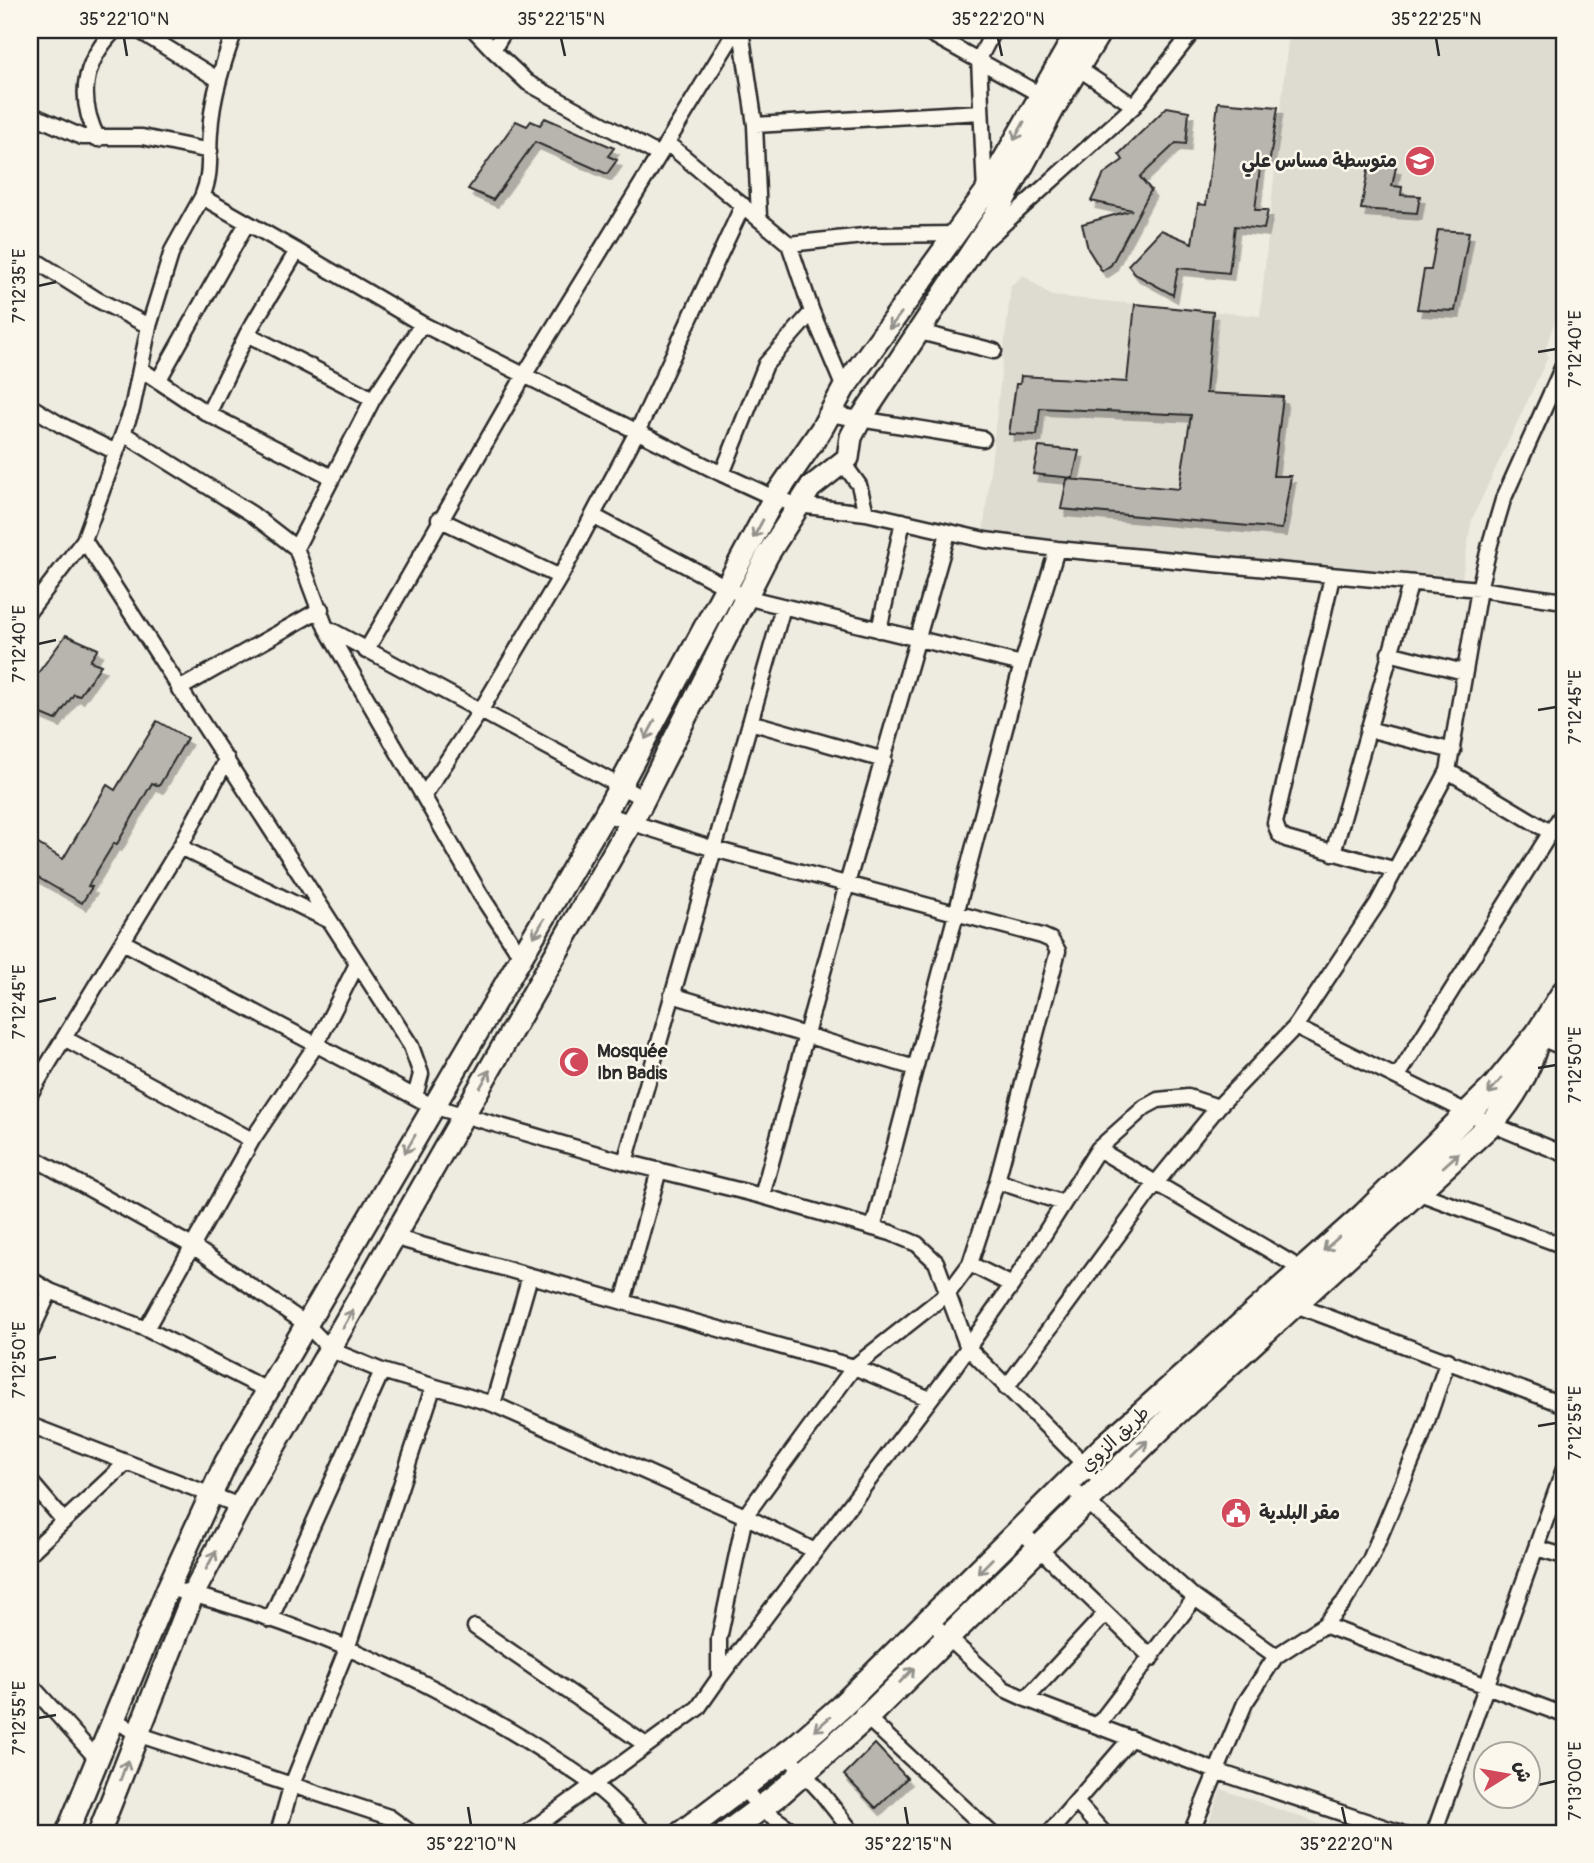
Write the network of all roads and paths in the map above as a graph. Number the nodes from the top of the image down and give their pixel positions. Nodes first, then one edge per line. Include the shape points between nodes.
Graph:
1 (115, 30) edge
2 (138, 30) edge
3 (235, 30) edge
4 (474, 30) edge
5 (505, 30) edge
6 (738, 30) edge
7 (924, 30) edge
8 (994, 30) edge
9 (1078, 30) edge
10 (1101, 30) edge
11 (1194, 30) edge
12 (493, 50) junction
13 (979, 59) junction
14 (1070, 62) junction
15 (219, 80) junction
16 (1048, 99) junction
17 (1134, 106) junction
18 (981, 111) junction
19 (30, 114) edge
20 (755, 125) junction
21 (98, 139) junction
22 (667, 143) junction
23 (210, 151) junction
24 (659, 155) junction
25 (985, 193) junction
26 (202, 197) junction
27 (743, 205) junction
28 (759, 217) junction
29 (247, 223) junction
30 (957, 234) junction
31 (789, 244) junction
32 (297, 251) junction
33 (971, 253) junction
34 (30, 257) edge
35 (812, 312) junction
36 (422, 324) junction
37 (149, 326) junction
38 (920, 332) junction
39 (247, 334) junction
40 (994, 351) dead end
41 (1564, 364) edge
42 (142, 370) junction
43 (525, 374) junction
44 (158, 381) junction
45 (844, 388) junction
46 (373, 399) junction
47 (30, 406) edge
48 (208, 414) junction
49 (829, 414) junction
50 (860, 420) junction
51 (638, 430) junction
52 (124, 434) junction
53 (983, 439) dead end
54 (116, 452) junction
55 (843, 463) junction
56 (722, 474) junction
57 (331, 477) junction
58 (774, 498) junction
59 (798, 505) junction
60 (866, 513) junction
61 (593, 516) junction
62 (439, 519) junction
63 (903, 521) junction
64 (948, 533) junction
65 (84, 540) junction
66 (296, 548) junction
67 (1057, 549) junction
68 (560, 577) junction
69 (1332, 577) junction
70 (1410, 585) junction
71 (1479, 589) junction
72 (736, 592) junction
73 (1564, 601) edge
74 (783, 607) junction
75 (321, 609) junction
76 (30, 610) edge
77 (326, 628) junction
78 (879, 630) junction
79 (920, 637) junction
80 (366, 651) junction
81 (1389, 653) junction
82 (1022, 664) junction
83 (1464, 672) junction
84 (179, 689) junction
85 (481, 710) junction
86 (750, 722) junction
87 (1368, 729) junction
88 (1453, 751) junction
89 (227, 759) junction
90 (884, 760) junction
91 (1448, 771) junction
92 (620, 787) junction
93 (424, 794) junction
94 (643, 799) junction
95 (1564, 811) edge
96 (605, 814) junction
97 (629, 823) junction
98 (1550, 832) junction
99 (180, 847) junction
100 (714, 849) junction
101 (1333, 853) junction
102 (1396, 870) junction
103 (847, 884) junction
104 (955, 912) junction
105 (331, 922) junction
106 (123, 943) junction
107 (522, 958) junction
108 (357, 964) junction
109 (1564, 992) edge
110 (673, 995) junction
111 (1295, 1027) junction
112 (1538, 1033) junction
113 (807, 1034) junction
114 (64, 1038) junction
115 (1564, 1044) edge
116 (316, 1045) junction
117 (915, 1068) junction
118 (1398, 1076) junction
119 (30, 1094) edge
120 (424, 1102) junction
121 (1218, 1107) junction
122 (464, 1117) junction
123 (1481, 1119) junction
124 (253, 1140) junction
125 (1098, 1149) junction
126 (1564, 1154) edge
127 (30, 1156) edge
128 (625, 1161) junction
129 (659, 1170) junction
130 (997, 1181) junction
131 (1156, 1183) junction
132 (1407, 1188) junction
133 (762, 1196) junction
134 (1063, 1203) junction
135 (873, 1228) junction
136 (393, 1237) junction
137 (1564, 1246) edge
138 (194, 1247) junction
139 (970, 1264) junction
140 (1311, 1275) junction
141 (530, 1276) junction
142 (30, 1279) edge
143 (1012, 1285) junction
144 (50, 1291) junction
145 (948, 1292) junction
146 (1283, 1300) junction
147 (623, 1302) junction
148 (306, 1324) junction
149 (146, 1329) junction
150 (30, 1334) edge
151 (968, 1348) junction
152 (331, 1350) junction
153 (1448, 1360) junction
154 (854, 1367) junction
155 (382, 1371) junction
156 (433, 1388) junction
157 (1006, 1388) junction
158 (267, 1390) junction
159 (930, 1399) junction
160 (493, 1404) junction
161 (1564, 1405) edge
162 (30, 1425) edge
163 (126, 1463) junction
164 (1086, 1465) junction
165 (1564, 1469) edge
166 (30, 1481) edge
167 (1067, 1484) junction
168 (1104, 1484) junction
169 (211, 1493) junction
170 (1086, 1501) junction
171 (240, 1506) junction
172 (745, 1516) junction
173 (64, 1521) junction
174 (1020, 1530) junction
175 (1038, 1548) junction
176 (1536, 1548) junction
177 (815, 1551) junction
178 (30, 1553) edge
179 (1564, 1556) edge
180 (168, 1588) junction
181 (193, 1594) junction
182 (1195, 1598) junction
183 (1105, 1614) junction
184 (270, 1620) junction
185 (1324, 1625) junction
186 (475, 1626) dead end
187 (938, 1629) junction
188 (348, 1646) junction
189 (1276, 1656) junction
190 (1152, 1658) junction
191 (719, 1678) junction
192 (30, 1684) edge
193 (1486, 1688) junction
194 (1026, 1699) junction
195 (848, 1700) junction
196 (1564, 1715) edge
197 (866, 1717) junction
198 (116, 1720) junction
199 (1097, 1726) junction
200 (137, 1734) junction
201 (1131, 1738) junction
202 (646, 1745) junction
203 (786, 1754) junction
204 (98, 1759) junction
205 (1216, 1771) junction
206 (804, 1772) junction
207 (593, 1784) junction
208 (291, 1787) junction
209 (743, 1787) junction
210 (1076, 1802) junction
211 (760, 1808) junction
212 (67, 1833) edge
213 (99, 1833) edge
214 (278, 1833) edge
215 (411, 1833) edge
216 (527, 1833) edge
217 (646, 1833) edge
218 (682, 1833) edge
219 (727, 1833) edge
220 (796, 1833) edge
221 (853, 1833) edge
222 (991, 1833) edge
223 (1049, 1833) edge
224 (1104, 1833) edge
225 (1191, 1833) edge
226 (1401, 1833) edge
227 (1434, 1833) edge

1 - 21 street via 93,56 87,73 86,100
2 - 15 street
3 - 15 street
4 - 12 street
5 - 12 street
6 - 20 street
6 - 22 street
7 - 13 street
8 - 13 street
9 - 14 street
10 - 14 street
11 - 17 street
12 - 24 street via 528,83
13 - 16 street
13 - 18 street
14 - 16 street
14 - 17 street
15 - 23 street
16 -> 25 street
16 - 33 street via 1024,167
17 - 33 street
18 - 20 street
18 - 25 street
19 - 21 street via 67,132
20 - 28 street
21 - 23 street via 151,138
22 - 24 street
22 - 27 street
23 - 26 street via 209,182
24 - 43 street
25 - 30 street
26 - 29 street
26 - 37 street via 172,251
27 - 28 street
27 - 51 street
28 - 31 street
29 - 32 street
29 - 44 street
30 - 31 street
30 -> 45 street
31 - 35 street
32 - 36 street
32 - 39 street
33 - 38 street
34 - 37 street
35 - 45 street
35 - 56 street via 766,364
36 - 43 street
36 - 46 street
37 - 42 street
38 - 40 street
38 - 50 street
39 - 46 street
39 - 48 street
41 - 71 street via 1503,500
42 - 44 street
42 - 52 street
43 - 51 street
43 - 62 street
44 - 48 street
45 - 49 street
46 - 57 street
47 - 54 street
48 - 57 street
49 - 50 street
49 - 58 street
50 - 53 street
50 - 55 street
51 - 56 street
51 - 61 street
52 - 54 street
52 - 66 street via 252,514
54 - 65 street
55 - 59 street via 818,480
55 - 60 street via 859,485
56 - 58 street
57 - 66 street
58 - 59 street
58 -> 72 street
59 - 60 street
59 - 72 street
60 - 63 street
61 - 68 street
61 - 72 street
62 - 68 street
62 - 80 street
63 - 64 street
63 - 78 street
64 - 67 street
64 - 79 street
65 - 76 street
65 - 84 street
66 - 75 street
67 - 69 street
67 - 82 street
68 - 85 street
69 - 70 street
69 - 101 street via 1275,822 1282,837
70 - 71 street
70 - 81 street
71 - 73 street
71 - 83 street
72 - 74 street
72 -> 92 street
72 - 94 street
74 - 78 street
74 - 86 street
75 - 77 street
75 - 84 street
77 - 80 street
77 - 93 street
78 - 79 street
79 - 82 street
79 - 90 street
80 - 85 street
81 - 83 street
81 - 87 street
82 - 104 street
83 - 88 street
84 - 89 street
85 - 92 street
85 - 93 street
86 - 90 street
86 - 100 street
87 - 88 street
87 - 101 street
88 - 91 street
89 - 99 street
89 - 105 street
90 - 103 street
91 - 98 street
91 - 102 street
92 - 94 street
92 - 96 street
93 - 107 street
94 - 97 street
95 - 98 street
96 - 97 street
96 -> 107 street
97 - 100 street
122 -> 97 street
98 - 118 street
99 - 105 street
99 - 106 street
100 - 103 street
100 - 110 street
101 - 102 street
102 - 111 street via 1344,958
103 - 104 street
103 - 113 street
104 - 117 street
104 - 130 street via 1051,940 1058,951
105 - 108 street
106 - 114 street
106 - 116 street
107 - 120 street
108 - 116 street
108 - 120 street via 418,1060
109 - 112 main road, طريق الزوي
110 - 113 street
110 - 128 street
111 - 118 street
111 - 121 street
112 - 115 street
112 - 123 main road, طريق الزوي via 1529,1070 1513,1099
113 - 117 street
113 - 133 street
114 - 119 street
114 - 124 street
116 - 120 street
116 - 124 street
117 - 135 street
118 - 123 street
120 - 122 street
120 -> 148 street
121 - 125 street via 1188,1097 1158,1100
121 - 131 street
122 - 128 street
122 - 136 street
123 - 126 street
123 - 132 main road, طريق الزوي
124 - 138 street
125 - 131 street
125 - 134 street
127 - 138 street
128 - 129 street
129 - 133 street
129 - 147 street
130 - 134 street
130 - 139 street
131 - 140 street
131 - 157 street
132 - 137 street
132 - 140 main road, طريق الزوي
133 - 135 street
134 - 143 street
135 - 145 street via 907,1238 927,1250
136 - 141 street
152 -> 136 street
138 - 148 street
138 - 149 street
139 - 143 street
139 - 145 street
140 - 146 main road, طريق الزوي
141 - 147 street
141 - 160 street
142 - 144 street
143 - 151 street
144 - 149 street
144 - 150 street
145 - 151 street
145 - 154 street
146 - 153 street
146 - 164 main road, طريق الزوي
168 -> 146 main road, طريق الزوي
147 - 154 street
148 - 152 street
148 - 158 street
149 - 158 street
151 - 157 street
151 - 159 street
152 - 155 street
152 - 171 street
153 - 161 street
153 - 185 street via 1421,1439 1370,1560
154 - 159 street
154 - 172 street
155 - 156 street
155 - 184 street
156 - 160 street
156 - 188 street
157 - 164 street
158 - 169 street
159 - 177 street
160 - 172 street
162 - 163 street
163 - 169 street
163 - 173 street
164 - 167 main road, طريق الزوي
164 - 168 street
165 - 176 street
166 - 173 street
167 - 170 street
167 - 174 main road, طريق الزوي
168 - 170 main road, طريق الزوي
169 - 171 street
169 - 180 street
170 - 175 main road, طريق الزوي
170 - 182 street
181 -> 171 street
172 - 177 street
172 - 191 street via 719,1639
173 - 178 street
174 - 175 street
174 -> 187 main road, طريق الزوي
175 - 183 street
175 - 187 main road, طريق الزوي
176 - 179 street
176 - 193 street
177 - 191 street
180 - 181 street
180 - 198 street
181 - 184 street
181 - 200 street
182 - 189 street
182 - 190 street
183 - 190 street
183 - 194 street
184 - 188 street
185 - 189 street
185 - 193 street
186 - 202 street
187 - 194 street via 1004,1689
187 - 195 main road, طريق الزوي
197 -> 187 main road, طريق الزوي
188 - 207 street via 468,1706
188 - 208 street
189 - 205 street via 1245,1703
190 - 199 street
191 - 202 street via 698,1708
192 - 204 street
193 - 196 street
193 - 227 street
194 - 199 street
195 - 197 street
195 -> 203 main road, طريق الزوي
197 - 206 main road, طريق الزوي
197 - 222 street
198 - 200 street
198 - 204 street
199 - 201 street
200 - 208 street
213 -> 200 street
201 - 205 street
201 - 210 street
202 - 207 street
203 - 206 street
203 - 209 main road, طريق الزوي
204 - 212 street
205 - 225 street
205 - 226 street
206 - 211 main road, طريق الزوي
206 - 221 street
207 - 216 street
207 - 217 street
208 - 214 street
208 - 215 street via 389,1816
209 - 211 street
209 - 218 main road, طريق الزوي
210 - 223 street
210 - 224 street
211 - 219 main road, طريق الزوي
211 - 220 street

